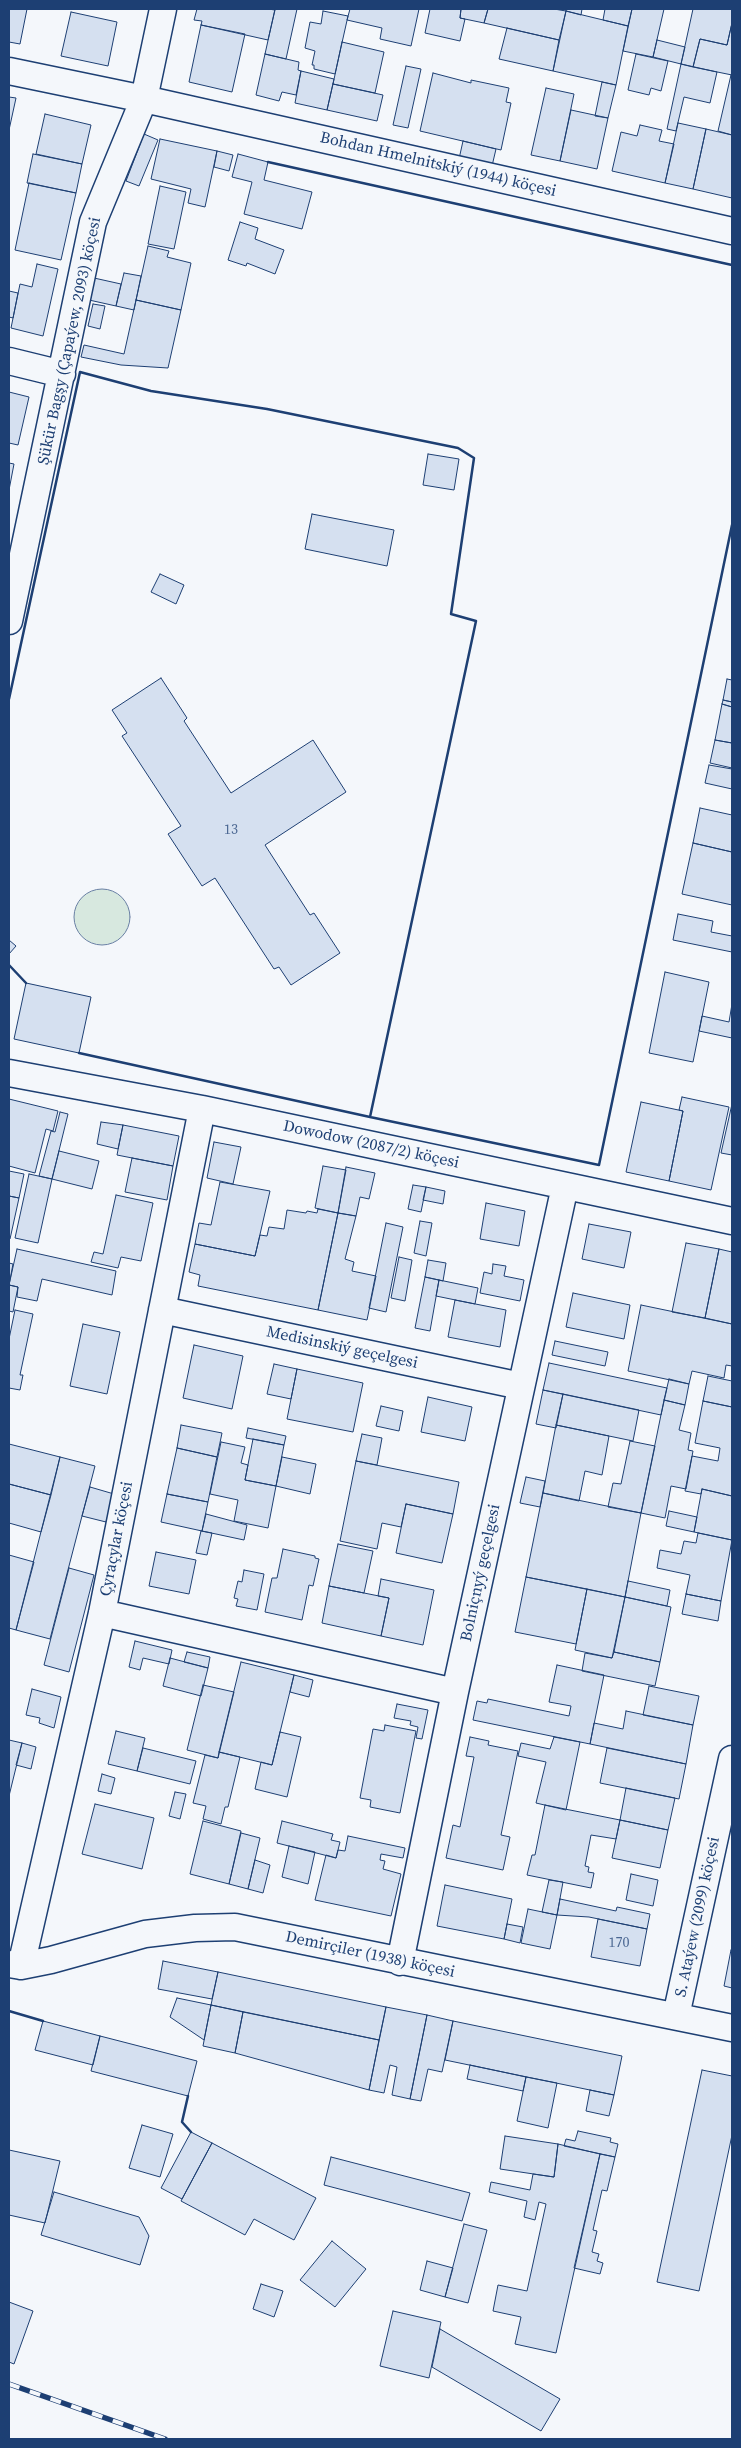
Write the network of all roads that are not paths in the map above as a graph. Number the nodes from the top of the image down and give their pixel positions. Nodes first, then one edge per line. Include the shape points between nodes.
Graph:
1 (164, 9) edge
2 (9, 71) edge
3 (144, 99) junction
4 (732, 232) edge
5 (9, 361) edge
6 (62, 374) junction
7 (9, 621) edge
8 (9, 1073) edge
9 (202, 1109) junction
10 (565, 1186) junction
11 (732, 1221) edge
12 (162, 1310) junction
13 (521, 1386) junction
14 (102, 1613) junction
15 (455, 1692) junction
16 (732, 1759) edge
17 (400, 1962) junction
18 (15, 1965) edge
19 (676, 2016) junction
20 (732, 2028) edge

1 - 3 street, Şükür Bagşy (Çapaýew, 2093) köçesi
2 - 3 street, Bohdan Hmelnitskiý (1944) köçesi
3 - 4 street, Bohdan Hmelnitskiý (1944) köçesi
3 - 6 street, Şükür Bagşy (Çapaýew, 2093) köçesi via 93,222
5 - 6 street
6 - 7 street, Şükür Bagşy (Çapaýew, 2093) köçesi
8 - 9 street, Dowodow (2087/2) köçesi
9 - 10 street, Dowodow (2087/2) köçesi
9 - 12 street, Çyraçylar köçesi
10 - 11 street, Dowodow (2087/2) köçesi
10 - 13 street, Bolniçnyý geçelgesi
12 - 13 street, Medisinskiý geçelgesi
12 - 14 street, Çyraçylar köçesi
13 - 15 street, Bolniçnyý geçelgesi
14 - 15 street
14 - 18 street, Çyraçylar köçesi
15 - 17 street, Bolniçnyý geçelgesi
16 - 19 street, S. Ataýew (2099) köçesi
17 - 18 street, Demirçiler (1938) köçesi via 235,1928 203,1928 146,1934 51,1960
17 - 19 street, Demirçiler (1938) köçesi
19 - 20 street, Demirçiler (1938) köçesi

